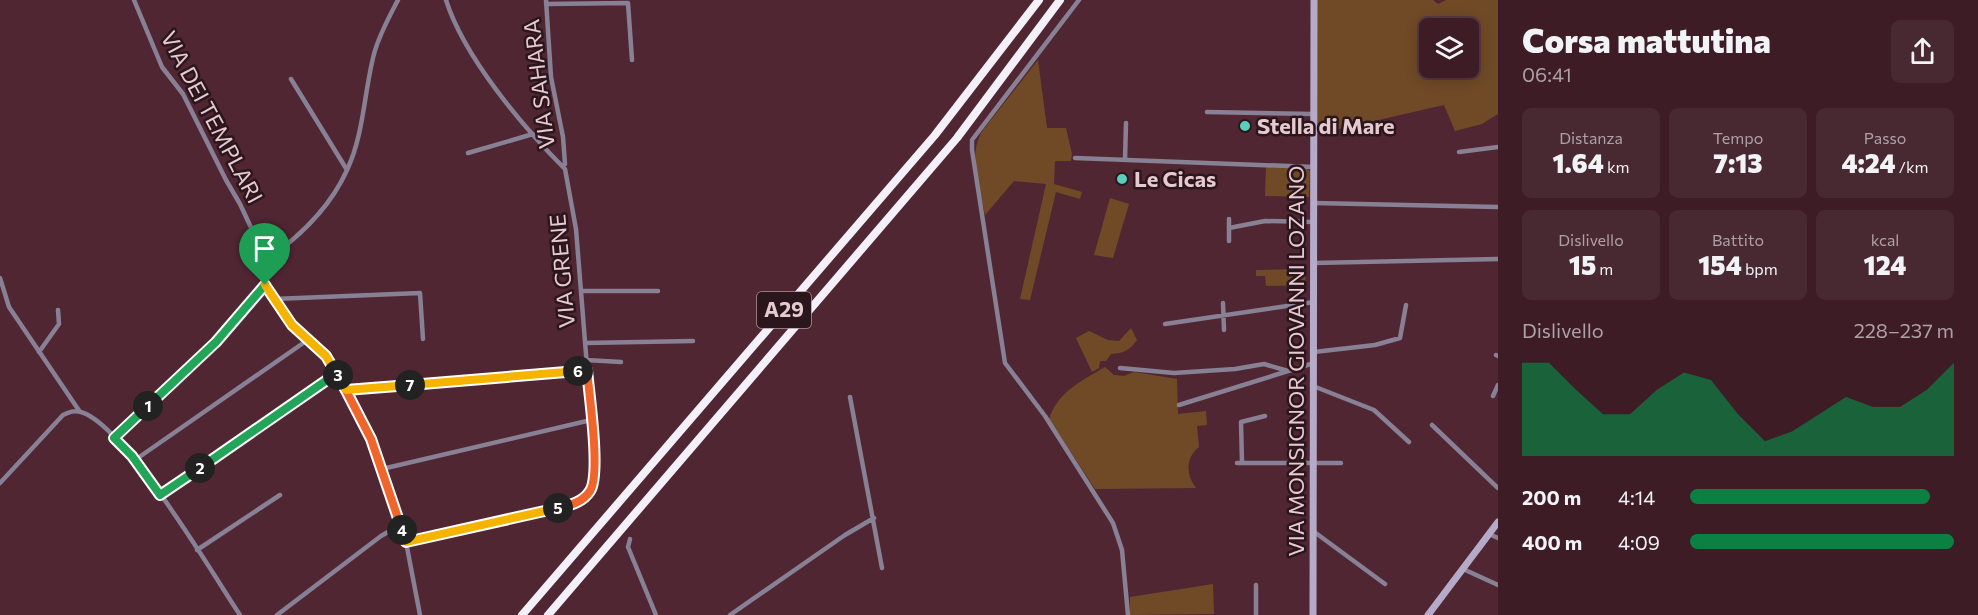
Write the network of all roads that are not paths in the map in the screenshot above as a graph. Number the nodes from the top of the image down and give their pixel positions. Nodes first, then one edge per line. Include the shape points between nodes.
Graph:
1 (134, 0) edge
2 (398, 0) edge
3 (446, 0) edge
4 (1039, 0) edge
5 (1060, 0) edge
6 (1079, 0) edge
7 (1314, 0) edge
8 (546, 2) edge
9 (632, 60) dead end
10 (291, 79) dead end
11 (1314, 110) junction
12 (1207, 112) dead end
13 (1126, 123) dead end
14 (532, 134) junction
15 (1498, 147) edge
16 (1459, 152) dead end
17 (468, 153) dead end
18 (1075, 158) dead end
19 (1125, 160) junction
20 (565, 164) dead end
21 (1314, 167) junction
22 (347, 170) junction
23 (1314, 203) junction
24 (1498, 207) edge
25 (1229, 219) dead end
26 (1314, 222) junction
27 (1229, 228) junction
28 (1229, 241) dead end
29 (1498, 259) edge
30 (262, 263) junction
31 (1314, 264) junction
32 (0, 278) edge
33 (265, 285) junction
34 (581, 291) junction
35 (658, 291) dead end
36 (274, 299) junction
37 (1314, 302) junction
38 (1223, 303) dead end
39 (1406, 304) dead end
40 (58, 310) dead end
41 (1223, 314) junction
42 (1165, 324) dead end
43 (1224, 330) dead end
44 (309, 339) junction
45 (423, 339) dead end
46 (693, 341) dead end
47 (585, 343) junction
48 (39, 352) junction
49 (1314, 352) junction
50 (586, 360) junction
51 (621, 362) dead end
52 (1314, 363) junction
53 (1120, 368) dead end
54 (587, 370) junction
55 (1288, 371) junction
56 (337, 373) junction
57 (1498, 385) edge
58 (1314, 386) junction
59 (346, 390) junction
60 (1493, 396) dead end
61 (850, 397) dead end
62 (1179, 405) dead end
63 (80, 412) junction
64 (1265, 416) dead end
65 (591, 420) junction
66 (1432, 425) dead end
67 (114, 438) junction
68 (1409, 442) dead end
69 (135, 460) junction
70 (1313, 463) junction
71 (1341, 463) dead end
72 (382, 469) junction
73 (0, 483) edge
74 (1498, 488) edge
75 (160, 495) junction
76 (280, 495) dead end
77 (874, 518) junction
78 (1498, 522) edge
79 (400, 525) junction
80 (1313, 531) junction
81 (1489, 534) junction
82 (1498, 538) edge
83 (630, 540) dead end
84 (406, 542) junction
85 (197, 550) junction
86 (882, 568) dead end
87 (1463, 569) junction
88 (1385, 584) dead end
89 (1256, 585) dead end
90 (1498, 585) edge
91 (240, 615) edge
92 (277, 615) edge
93 (420, 615) edge
94 (522, 615) edge
95 (548, 615) edge
96 (656, 615) edge
97 (730, 615) edge
98 (1128, 615) edge
99 (1256, 615) edge
100 (1313, 615) edge
101 (1428, 615) edge

1 - 30 street, VIA DEI TEMPLARI via 162,67 183,94 240,204
2 - 22 street via 374,55
3 - 14 street, VIA GRENE via 473,53
4 - 94 highway, A29 via 935,135
5 - 95 highway, A29 via 957,138
6 - 98 street via 972,140 1005,363 1045,416 1113,523 1122,550
7 - 11 main road, VIA MONSIGNOR GIOVANNI LOZANO
8 - 9 street via 628,3
8 - 20 street, VIA SAHARA via 551,77
10 - 22 street
11 - 12 street
11 - 21 main road, VIA MONSIGNOR GIOVANNI LOZANO
13 - 19 street
14 - 17 street
14 - 34 street, VIA GRENE via 565,169
15 - 16 street
18 - 19 street
19 - 21 street
21 - 23 main road, VIA MONSIGNOR GIOVANNI LOZANO
22 - 30 street via 303,230
23 - 24 street
23 - 26 main road, VIA MONSIGNOR GIOVANNI LOZANO
25 - 27 street
26 - 27 street via 1265,221
26 - 31 main road, VIA MONSIGNOR GIOVANNI LOZANO
27 - 28 street
29 - 31 street
30 - 33 street, VIA DEI TEMPLARI
31 - 37 main road, VIA MONSIGNOR GIOVANNI LOZANO
32 - 48 street via 9,307
33 - 36 street
33 - 67 street via 200,358
34 - 35 street
34 - 47 street, VIA GRENE
36 - 44 street via 292,325
36 - 45 street via 420,293
37 - 41 street
37 - 49 main road, VIA MONSIGNOR GIOVANNI LOZANO
38 - 41 street
39 - 49 street via 1400,338
40 - 48 street via 59,324
41 - 42 street
41 - 43 street
44 - 56 street
44 - 69 street
46 - 47 street
47 - 50 street, VIA GRENE
48 - 63 street
49 - 52 main road, VIA MONSIGNOR GIOVANNI LOZANO
50 - 51 street
50 - 54 street, VIA GRENE
52 - 55 street
52 - 58 main road, VIA MONSIGNOR GIOVANNI LOZANO
53 - 55 street via 1174,373 1264,364
54 - 59 street
54 - 65 street, VIA GRENE
55 - 62 street
56 - 59 street
56 - 75 street
57 - 60 street
58 - 68 street via 1374,410
58 - 70 main road, VIA MONSIGNOR GIOVANNI LOZANO
59 - 72 street
61 - 77 street
63 - 67 street
63 - 73 street via 63,415
64 - 70 street via 1241,422 1239,463
65 - 72 street
65 - 84 street, VIA GRENE via 596,479 585,498 574,504
66 - 74 street
67 - 69 street
69 - 75 street
70 - 71 street
70 - 80 main road, VIA MONSIGNOR GIOVANNI LOZANO
72 - 79 street
75 - 85 street
76 - 85 street
77 - 86 street
77 - 97 street
78 - 81 main road
79 - 84 street
79 - 92 street
80 - 88 street
80 - 100 main road, VIA MONSIGNOR GIOVANNI LOZANO
81 - 82 street
81 - 87 main road
83 - 96 street via 628,548
84 - 93 street
85 - 91 street
87 - 90 street
87 - 101 main road
89 - 99 street

